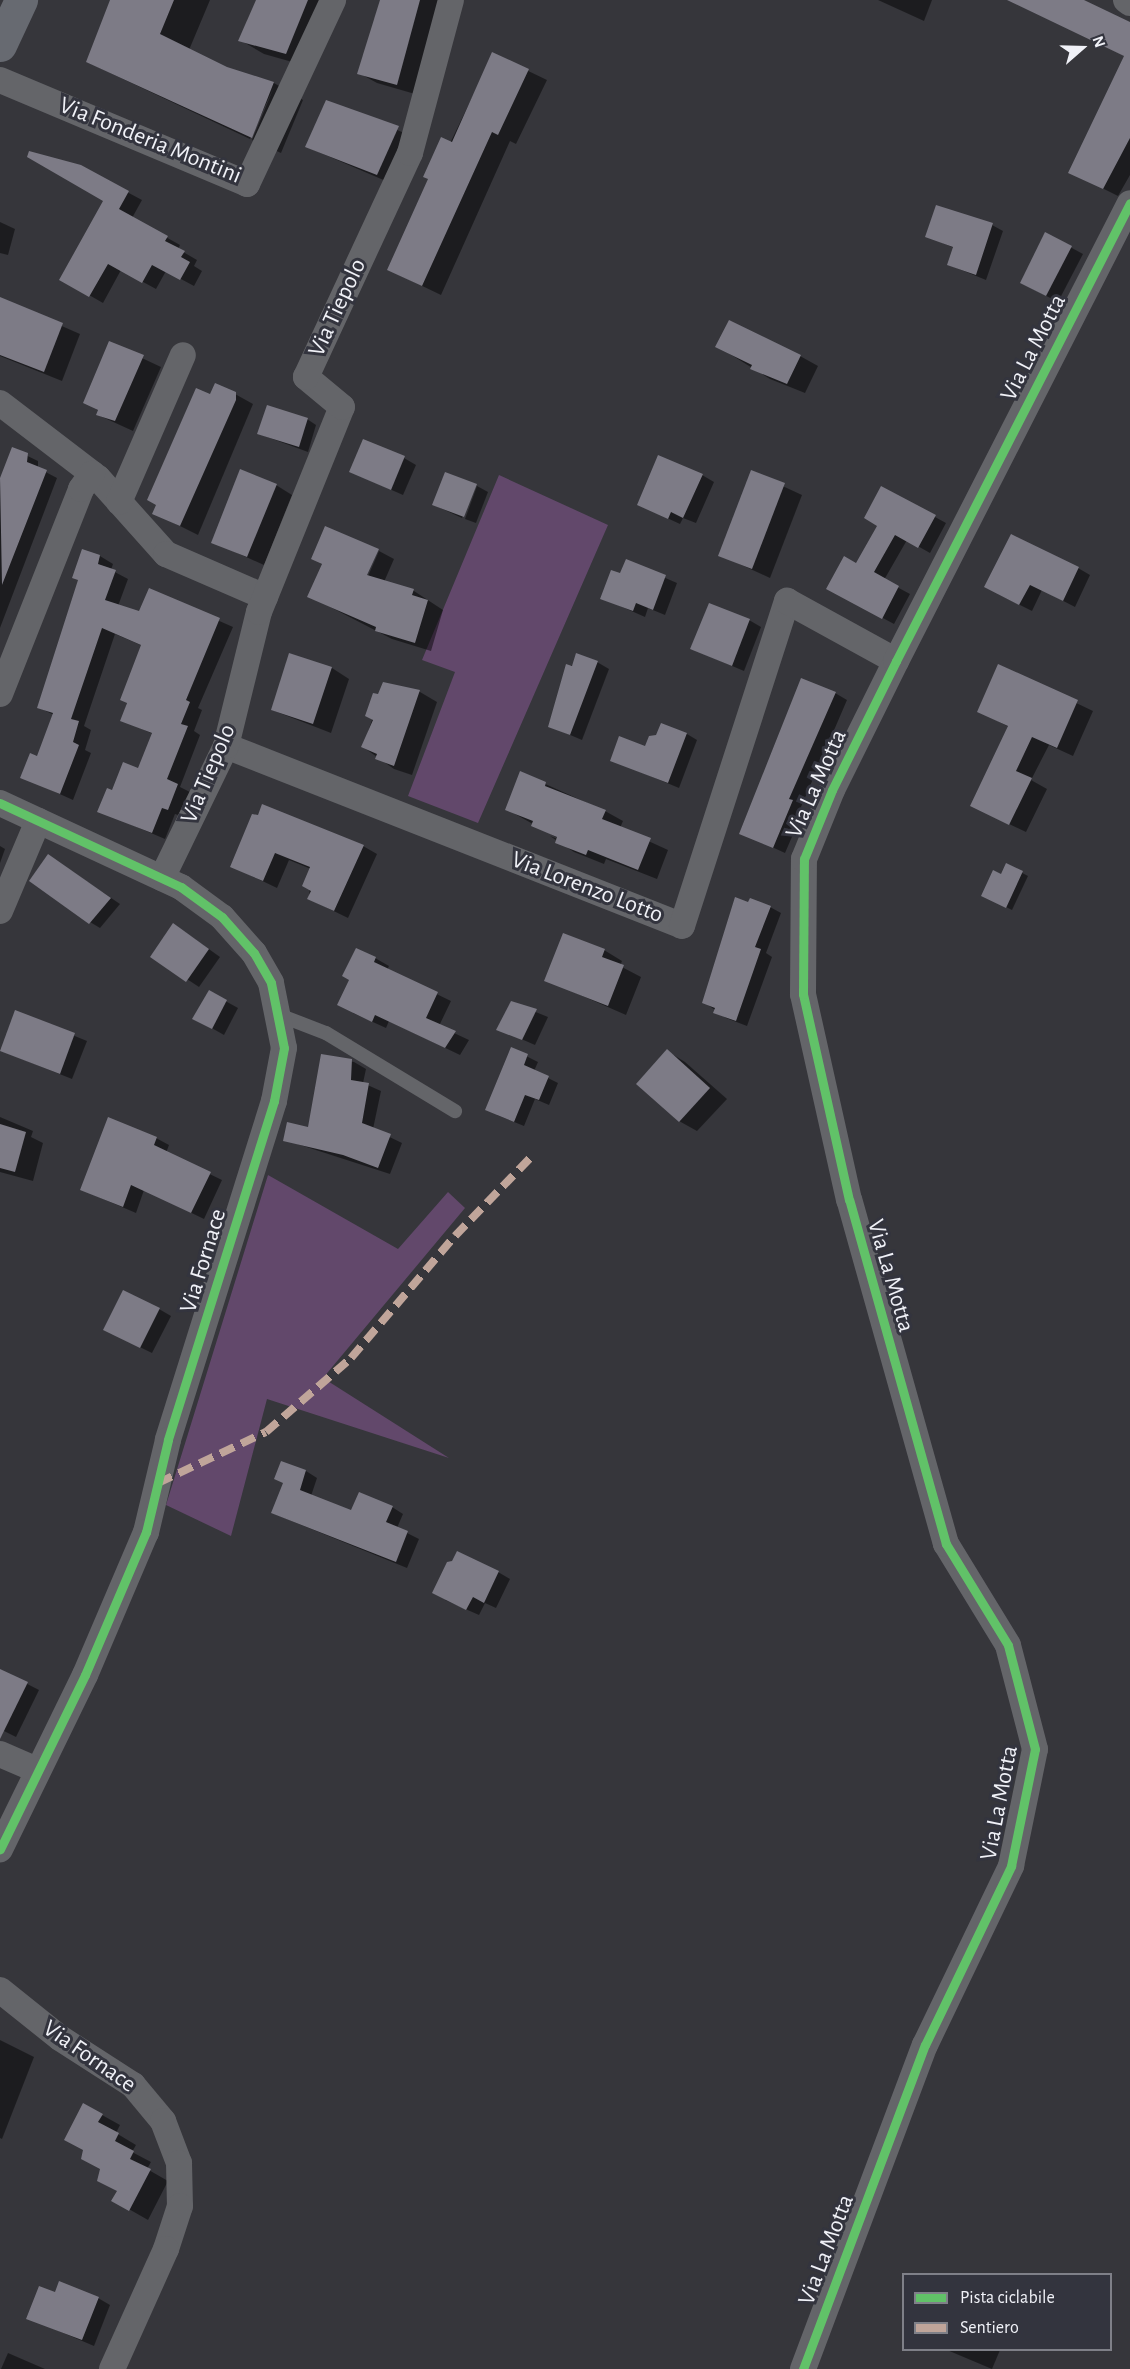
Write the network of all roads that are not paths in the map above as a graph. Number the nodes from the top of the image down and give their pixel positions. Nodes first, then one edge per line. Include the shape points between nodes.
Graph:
1 (21, 0) edge
2 (333, 0) edge
3 (451, 0) edge
4 (1126, 0) edge
5 (1130, 3) edge
6 (0, 45) edge
7 (0, 80) edge
8 (1130, 202) edge
9 (183, 355) dead end
10 (0, 403) edge
11 (92, 474) junction
12 (119, 502) junction
13 (265, 597) junction
14 (896, 661) junction
15 (0, 694) edge
16 (226, 746) junction
17 (0, 803) edge
18 (38, 821) junction
19 (162, 878) junction
20 (0, 911) edge
21 (279, 1015) junction
22 (455, 1112) dead end
23 (0, 1754) edge
24 (37, 1770) junction
25 (0, 1849) edge
26 (0, 1990) edge
27 (112, 2369) edge
28 (803, 2369) edge

1 - 6 street
2 - 7 street, Via Fonderia Montini via 248,184
3 - 13 street, Via Tiepolo via 410,153 306,378 342,407
4 - 5 street
8 - 14 street, Via La Motta
9 - 12 street
10 - 11 street
11 - 12 street
11 - 15 street via 81,489
12 - 13 street via 166,554
13 - 16 street, Via Tiepolo
14 - 16 street, Via Lorenzo Lotto via 787,601 682,926
14 - 28 street, Via La Motta via 832,790 804,859 803,994 849,1200 946,1544 1008,1645 1035,1749 1011,1866 925,2045
16 - 19 street, Via Tiepolo
17 - 18 street, Via Fornace
18 - 19 street, Via Fornace
18 - 20 street
19 - 21 street, Via Fornace via 222,917 254,953 271,983
21 - 22 lane via 326,1033
21 - 24 street, Via Fornace via 284,1047 274,1101 168,1440 146,1532 85,1675
23 - 24 street
24 - 25 street, Via Fornace
26 - 27 street, Via Fornace via 60,2038 133,2085 163,2121 177,2154 180,2206 166,2249

